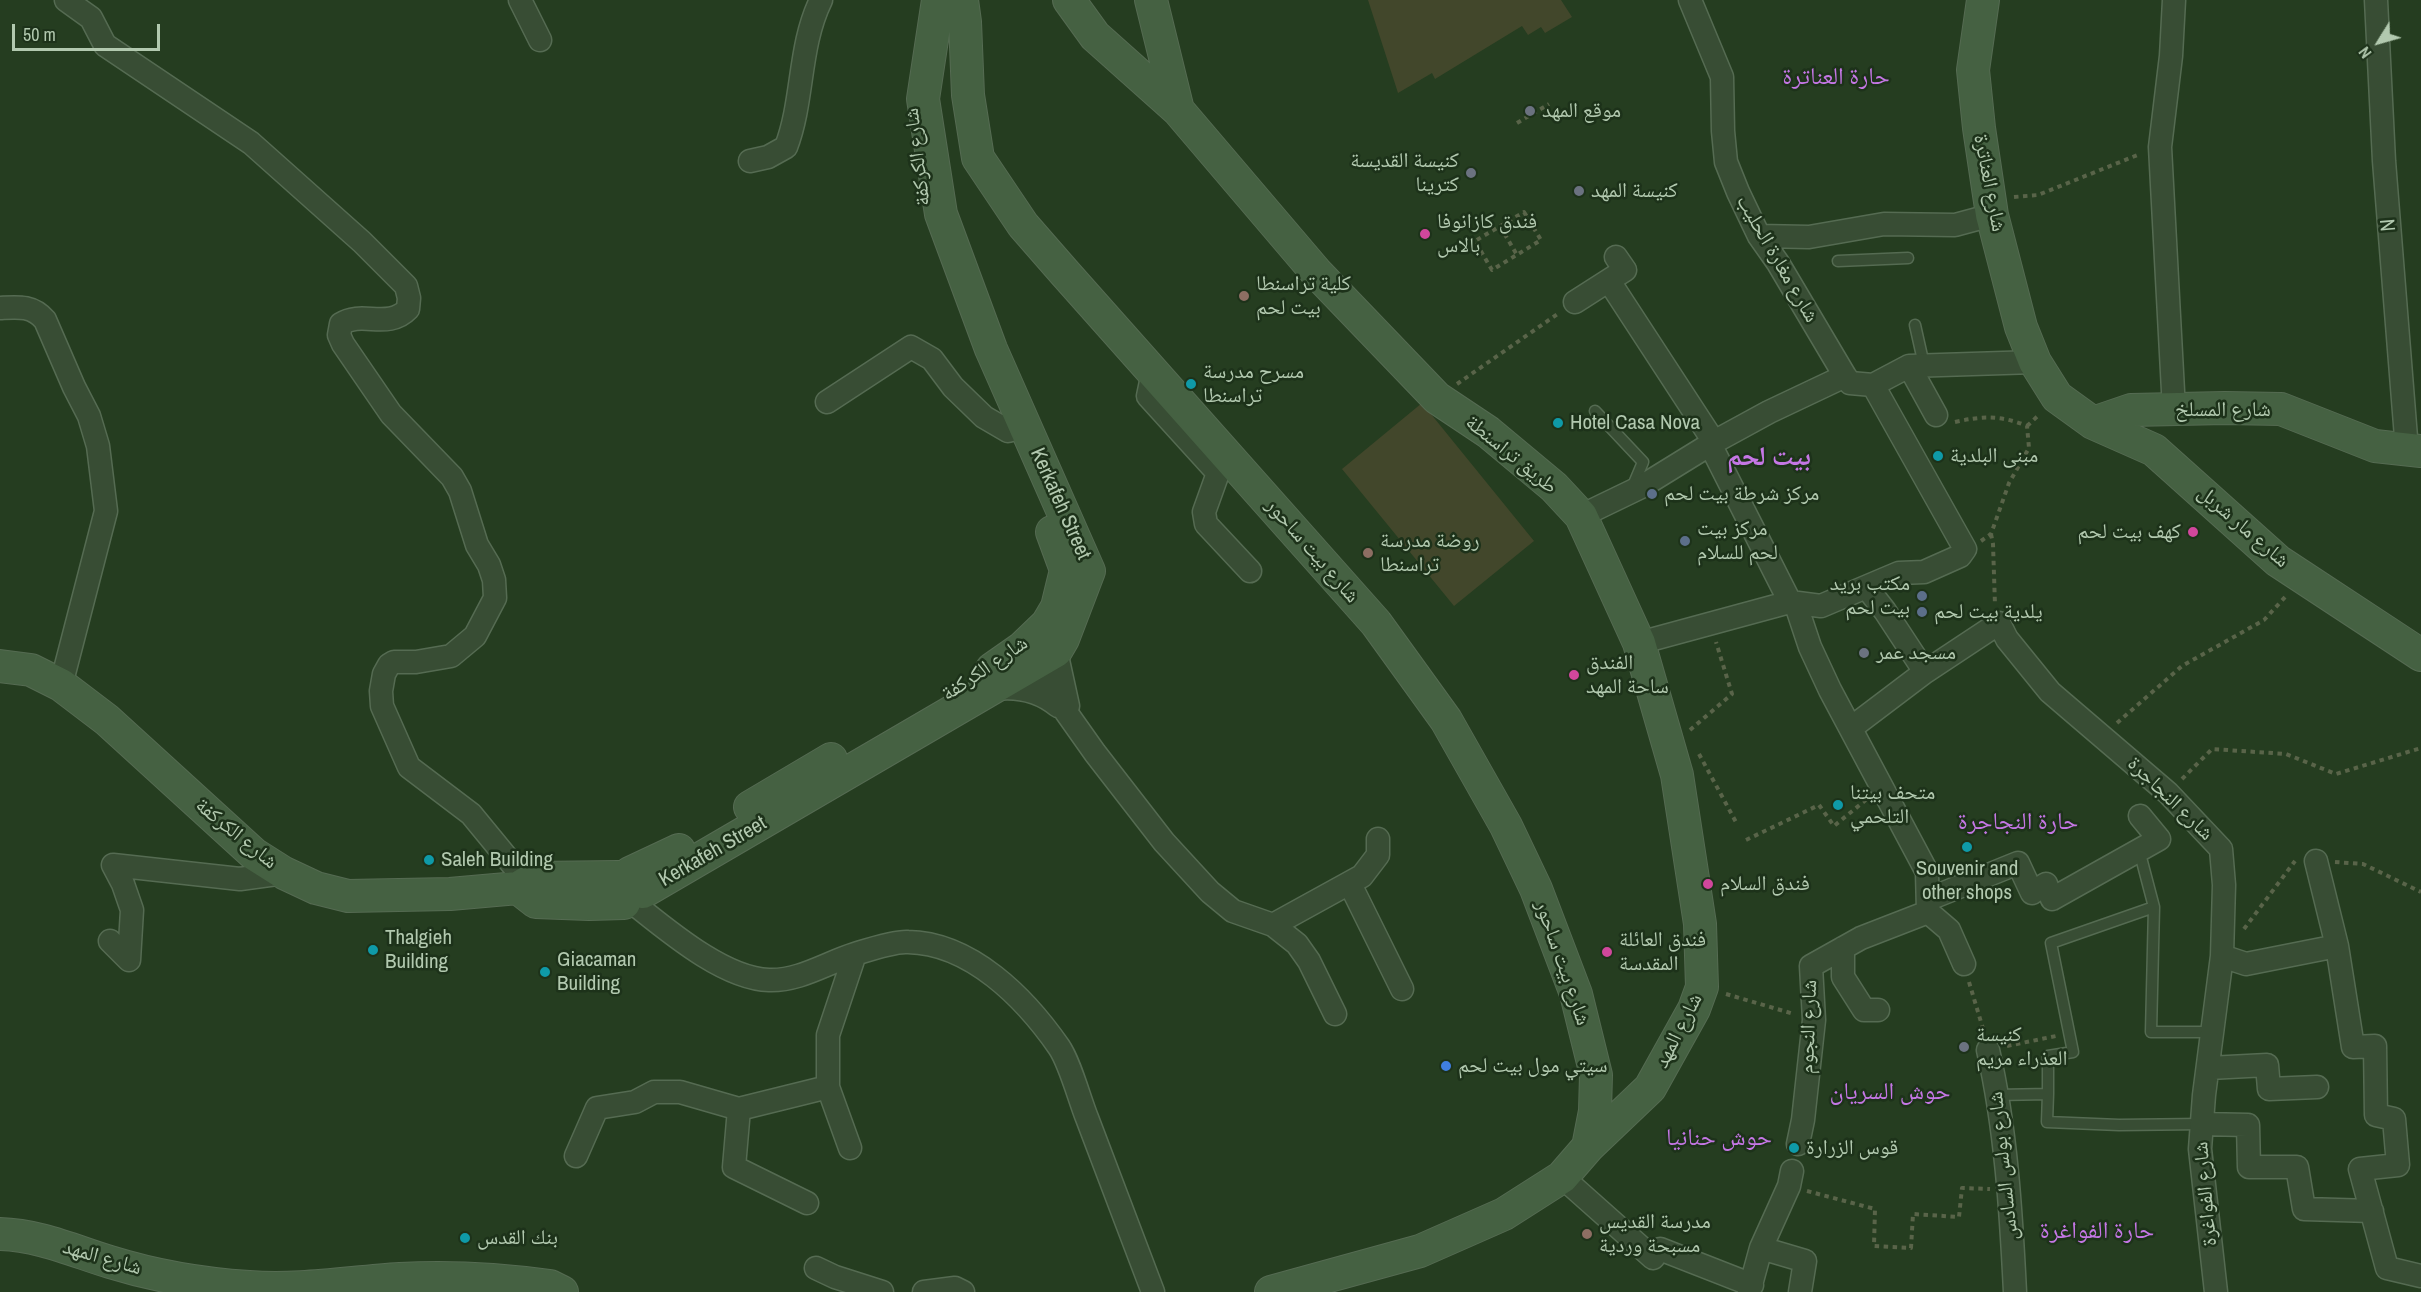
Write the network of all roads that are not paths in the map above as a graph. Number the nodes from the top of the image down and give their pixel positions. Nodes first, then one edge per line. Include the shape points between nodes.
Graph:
1 (66, 0) edge
2 (520, 0) edge
3 (821, 0) edge
4 (923, 0) edge
5 (938, 0) edge
6 (962, 0) edge
7 (1069, 0) edge
8 (1151, 0) edge
9 (1690, 0) edge
10 (1983, 0) edge
11 (2174, 0) edge
12 (2376, 0) edge
13 (540, 40) dead end
14 (1178, 110) junction
15 (750, 161) dead end
16 (1991, 207) junction
17 (1759, 236) junction
18 (1616, 256) dead end
19 (1908, 258) dead end
20 (1838, 261) dead end
21 (1609, 280) junction
22 (1582, 291) road end
23 (0, 308) edge
24 (1915, 325) dead end
25 (2034, 362) junction
26 (1917, 366) junction
27 (1153, 372) junction
28 (1845, 376) junction
29 (1873, 385) junction
30 (827, 402) dead end
31 (2174, 410) junction
32 (1595, 411) dead end
33 (1944, 419) road end
34 (2093, 423) junction
35 (1017, 428) junction
36 (1714, 442) junction
37 (2414, 451) edge
38 (1630, 491) junction
39 (1581, 516) junction
40 (1250, 571) dead end
41 (1867, 588) junction
42 (1790, 602) junction
43 (1639, 643) junction
44 (1036, 655) junction
45 (2421, 655) edge
46 (0, 666) edge
47 (1925, 672) junction
48 (61, 685) junction
49 (994, 689) junction
50 (1071, 716) junction
51 (1851, 728) junction
52 (2140, 816) dead end
53 (1378, 839) dead end
54 (2139, 850) junction
55 (2316, 861) dead end
56 (284, 873) junction
57 (1350, 884) junction
58 (518, 888) junction
59 (630, 890) junction
60 (1929, 906) junction
61 (2154, 908) junction
62 (1273, 925) junction
63 (110, 941) dead end
64 (2337, 946) junction
65 (1843, 948) junction
66 (855, 954) junction
67 (2222, 956) junction
68 (1964, 964) road end
69 (1402, 988) dead end
70 (1878, 1010) dead end
71 (1335, 1014) dead end
72 (2213, 1032) junction
73 (1988, 1050) road end
74 (2208, 1068) junction
75 (828, 1087) junction
76 (2317, 1087) dead end
77 (2048, 1094) junction
78 (1997, 1095) junction
79 (2204, 1095) joint
80 (739, 1109) junction
81 (2202, 1124) junction
82 (1798, 1144) dead end
83 (1588, 1146) junction
84 (850, 1148) dead end
85 (576, 1156) dead end
86 (1562, 1177) junction
87 (1791, 1179) road end
88 (807, 1203) dead end
89 (2372, 1211) junction
90 (0, 1234) edge
91 (1761, 1248) junction
92 (816, 1268) dead end
93 (2421, 1276) edge
94 (160, 1283) edge
95 (1750, 1288) edge
96 (562, 1292) edge
97 (882, 1292) edge
98 (924, 1292) edge
99 (963, 1292) edge
100 (1153, 1292) edge
101 (1271, 1292) edge
102 (1800, 1292) edge
103 (2015, 1292) edge
104 (2216, 1292) edge

1 - 58 street via 91,18 105,45 251,142 406,286 408,309 399,317 388,321 348,319 341,324 339,335 391,414 452,477 477,545 489,565 495,598 475,636 451,656 389,664 381,691 382,706 409,767 471,814 517,870
2 - 13 street
3 - 15 street via 805,46 792,133 786,147
4 - 35 street, شارع الكركفة via 915,35 912,96 920,199 955,298
5 - 35 street, Kerkafeh Street via 923,99 941,214
6 - 27 street, شارع بيت ساحور via 968,95 978,158 1023,225
7 - 14 street, طريق تراسنطة via 1095,36
8 - 14 street
9 - 17 street, شارع مغارة الحليب via 1722,77 1726,162
10 - 16 street, شارع العناترة via 1972,70
11 - 31 street via 2160,147
12 - 37 street, N via 2384,161
14 - 39 street, طريق تراسنطة via 1316,272 1437,398 1488,432 1554,487
16 - 17 street via 1955,225 1884,224 1809,237
16 - 25 street, شارع العناترة via 2021,327
17 - 28 street, شارع مغارة الحليب
18 - 21 street via 1625,270
19 - 20 lane
21 - 22 street
21 - 36 street
23 - 48 street via 26,307 45,320 90,416 98,446 106,511
24 - 26 lane
25 - 26 street
25 - 34 street, شارع العناترة via 2057,397
26 - 29 street
26 - 33 street
27 - 40 street via 1148,396 1218,473 1204,512 1206,524
27 - 83 street, شارع بيت ساحور via 1376,623 1446,720 1506,826 1536,889 1576,994 1596,1075 1595,1111
28 - 29 street via 1850,382
28 - 36 street
29 - 41 street via 1965,549 1960,556 1924,572 1899,573
30 - 35 street via 911,347 932,358 953,387 984,417
31 - 34 street, شارع المسلخ via 2131,410
31 - 37 street, شارع المسلخ via 2281,409 2374,446
32 - 38 lane via 1643,462
34 - 45 street, شارع مار شربل via 2154,450 2278,561
35 - 44 street, شارع الكركفة via 1066,570 1057,607
36 - 38 street
36 - 42 street via 1713,450
38 - 39 street
39 - 43 street, شارع المهد
41 - 42 street via 1821,606
41 - 47 street
42 - 43 street
42 - 51 street via 1797,608 1810,647
43 - 83 street, شارع المهد via 1677,776 1700,924 1702,987 1650,1088
44 - 49 street, Kerkafeh Street
44 - 50 street
44 - 59 street, شارع الكركفة via 983,675 791,781 661,860
46 - 48 street, شارع الكركفة via 31,670
47 - 51 street
47 - 67 street, شارع النجاجرة via 1999,623 2007,639 2050,692 2168,793 2221,849
48 - 56 street, شارع الكركفة via 120,732 240,842
49 - 50 street via 1010,687 1036,693
49 - 59 street, Kerkafeh Street
50 - 62 street via 1134,804 1189,870 1233,911
51 - 60 street via 1927,872
52 - 54 street via 2158,839
53 - 57 street via 1378,855 1372,866
54 - 60 street, شارع النجوم via 2052,899 2046,884 2032,893 2018,863
54 - 61 lane
55 - 64 street
56 - 58 street, شارع الكركفة via 316,888 348,896
56 - 63 street via 240,879 113,865 132,910 129,960
57 - 62 street
57 - 69 street
58 - 59 street via 536,902 589,904
59 - 66 street via 683,942 744,976 790,980
60 - 65 street, شارع النجوم
60 - 68 street via 1949,930
61 - 72 lane via 2151,1032
61 - 77 lane via 2051,943 2073,1052 2048,1056
62 - 71 street via 1297,944 1310,961
64 - 67 street via 2246,963
64 - 89 street via 2353,1047 2375,1046 2376,1115 2394,1119 2398,1165 2360,1169
65 - 70 street via 1843,977 1851,992 1864,1010
65 - 82 street, شارع النجوم via 1811,966 1814,1020
66 - 75 street via 828,1035
66 - 100 street via 906,941 933,945 959,954 1012,990 1060,1048
67 - 72 street, شارع النجاجرة
72 - 74 street, شارع النجاجرة
73 - 78 street, شارع بولس السادس
74 - 76 street via 2267,1065 2269,1089
74 - 79 street, شارع النجاجرة
75 - 80 street
75 - 84 street
77 - 78 lane
77 - 81 lane via 2048,1122
78 - 103 street, شارع بولس السادس via 2009,1191
79 - 81 street, شارع الفواغرة
80 - 85 street via 680,1092 654,1092 635,1102 597,1108
80 - 88 street via 734,1167
81 - 89 street via 2248,1125 2249,1167 2297,1167 2304,1209
81 - 104 street, شارع الفواغرة via 2200,1149
83 - 86 street, شارع المهد
86 - 95 street via 1653,1258 1660,1249
86 - 101 street, شارع المهد via 1504,1214 1420,1251
87 - 91 street
89 - 93 street via 2387,1268
90 - 94 street, شارع المهد via 53,1243
91 - 95 street
91 - 102 street via 1805,1261
92 - 97 street
94 - 96 street, شارع المهد via 314,1286 462,1276 550,1286
98 - 99 street via 955,1288

